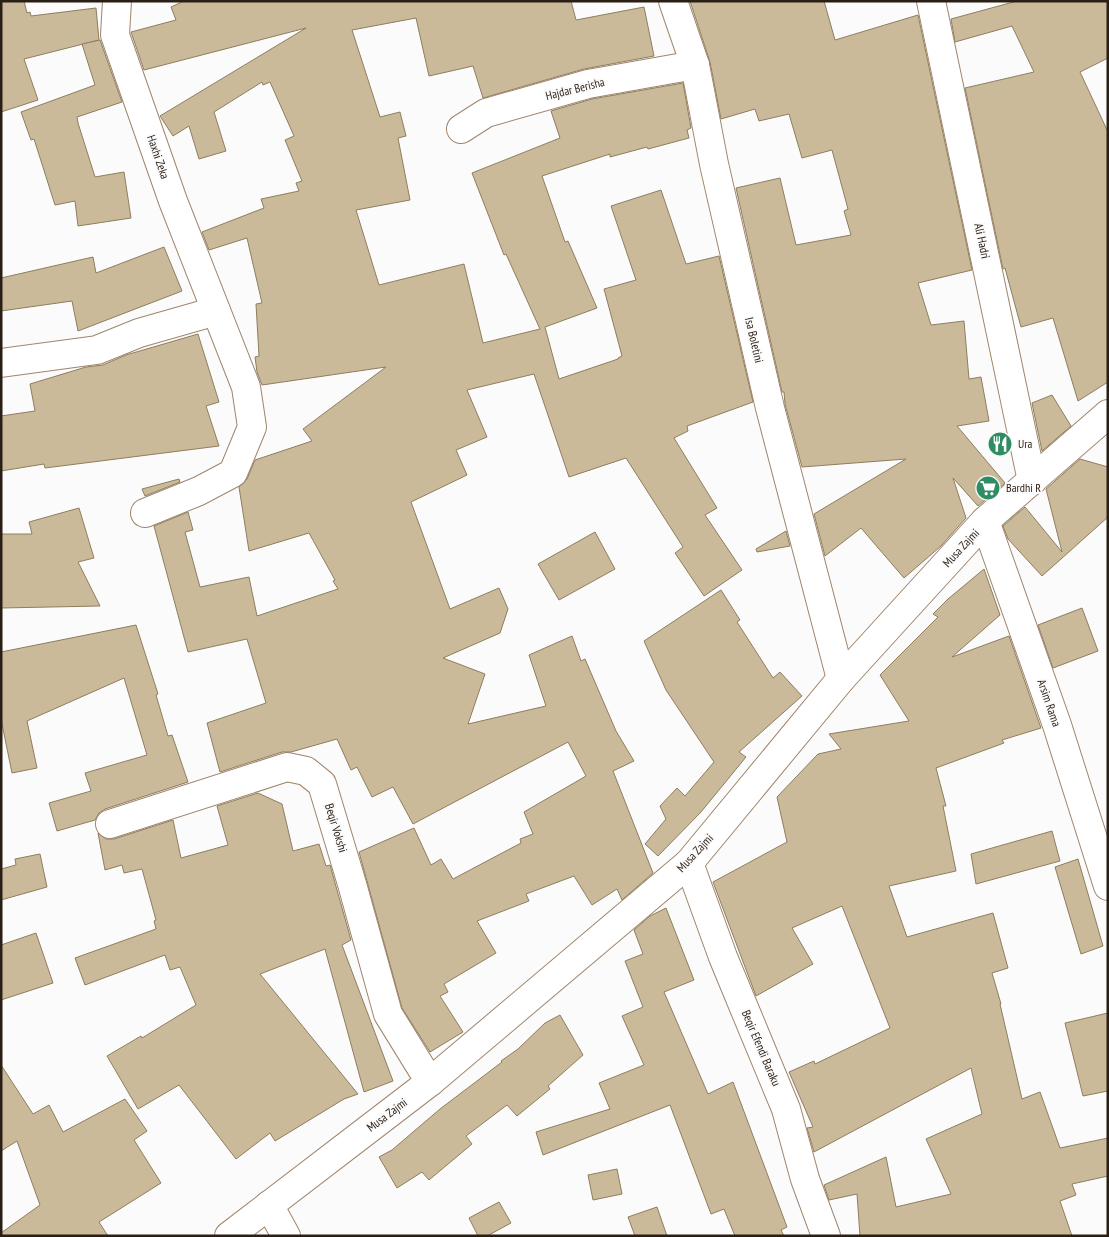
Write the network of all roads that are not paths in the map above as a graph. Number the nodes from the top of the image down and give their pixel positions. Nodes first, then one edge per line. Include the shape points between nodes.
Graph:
1 (117, 1) edge
2 (673, 1) edge
3 (931, 1) edge
4 (695, 65) junction
5 (461, 129) dead end
6 (216, 310) junction
7 (1, 363) edge
8 (1107, 417) edge
9 (1032, 481) junction
10 (144, 513) dead end
11 (985, 521) junction
12 (841, 679) junction
13 (110, 824) dead end
14 (689, 863) junction
15 (1108, 886) edge
16 (430, 1082) junction
17 (269, 1205) junction
18 (229, 1236) edge
19 (286, 1236) edge
20 (826, 1236) edge

1 - 6 street, Haxhi Zeka via 115,35
2 - 4 street, Isa Boletini
3 - 9 street, Ali Hadri
4 - 5 street, Hajdar Berisha via 579,87 486,113
4 - 12 street, Isa Boletini via 714,164 770,408
6 - 7 street via 139,333 97,350
6 - 10 street, Haxhi Zeka via 246,388 252,427 233,473
8 - 9 street, Musa Zajmi
9 - 11 street, Musa Zajmi
11 - 12 street, Musa Zajmi
11 - 15 street, Arsim Rama via 1057,725
12 - 14 street, Musa Zajmi
13 - 16 street, Beqir Vokshi via 287,767 306,771 322,784 388,1014
14 - 16 street, Musa Zajmi
14 - 20 street, Beqir Efendi Baraku via 722,957 786,1109 805,1179
16 - 17 street, Musa Zajmi
17 - 18 street, Musa Zajmi
17 - 19 street

